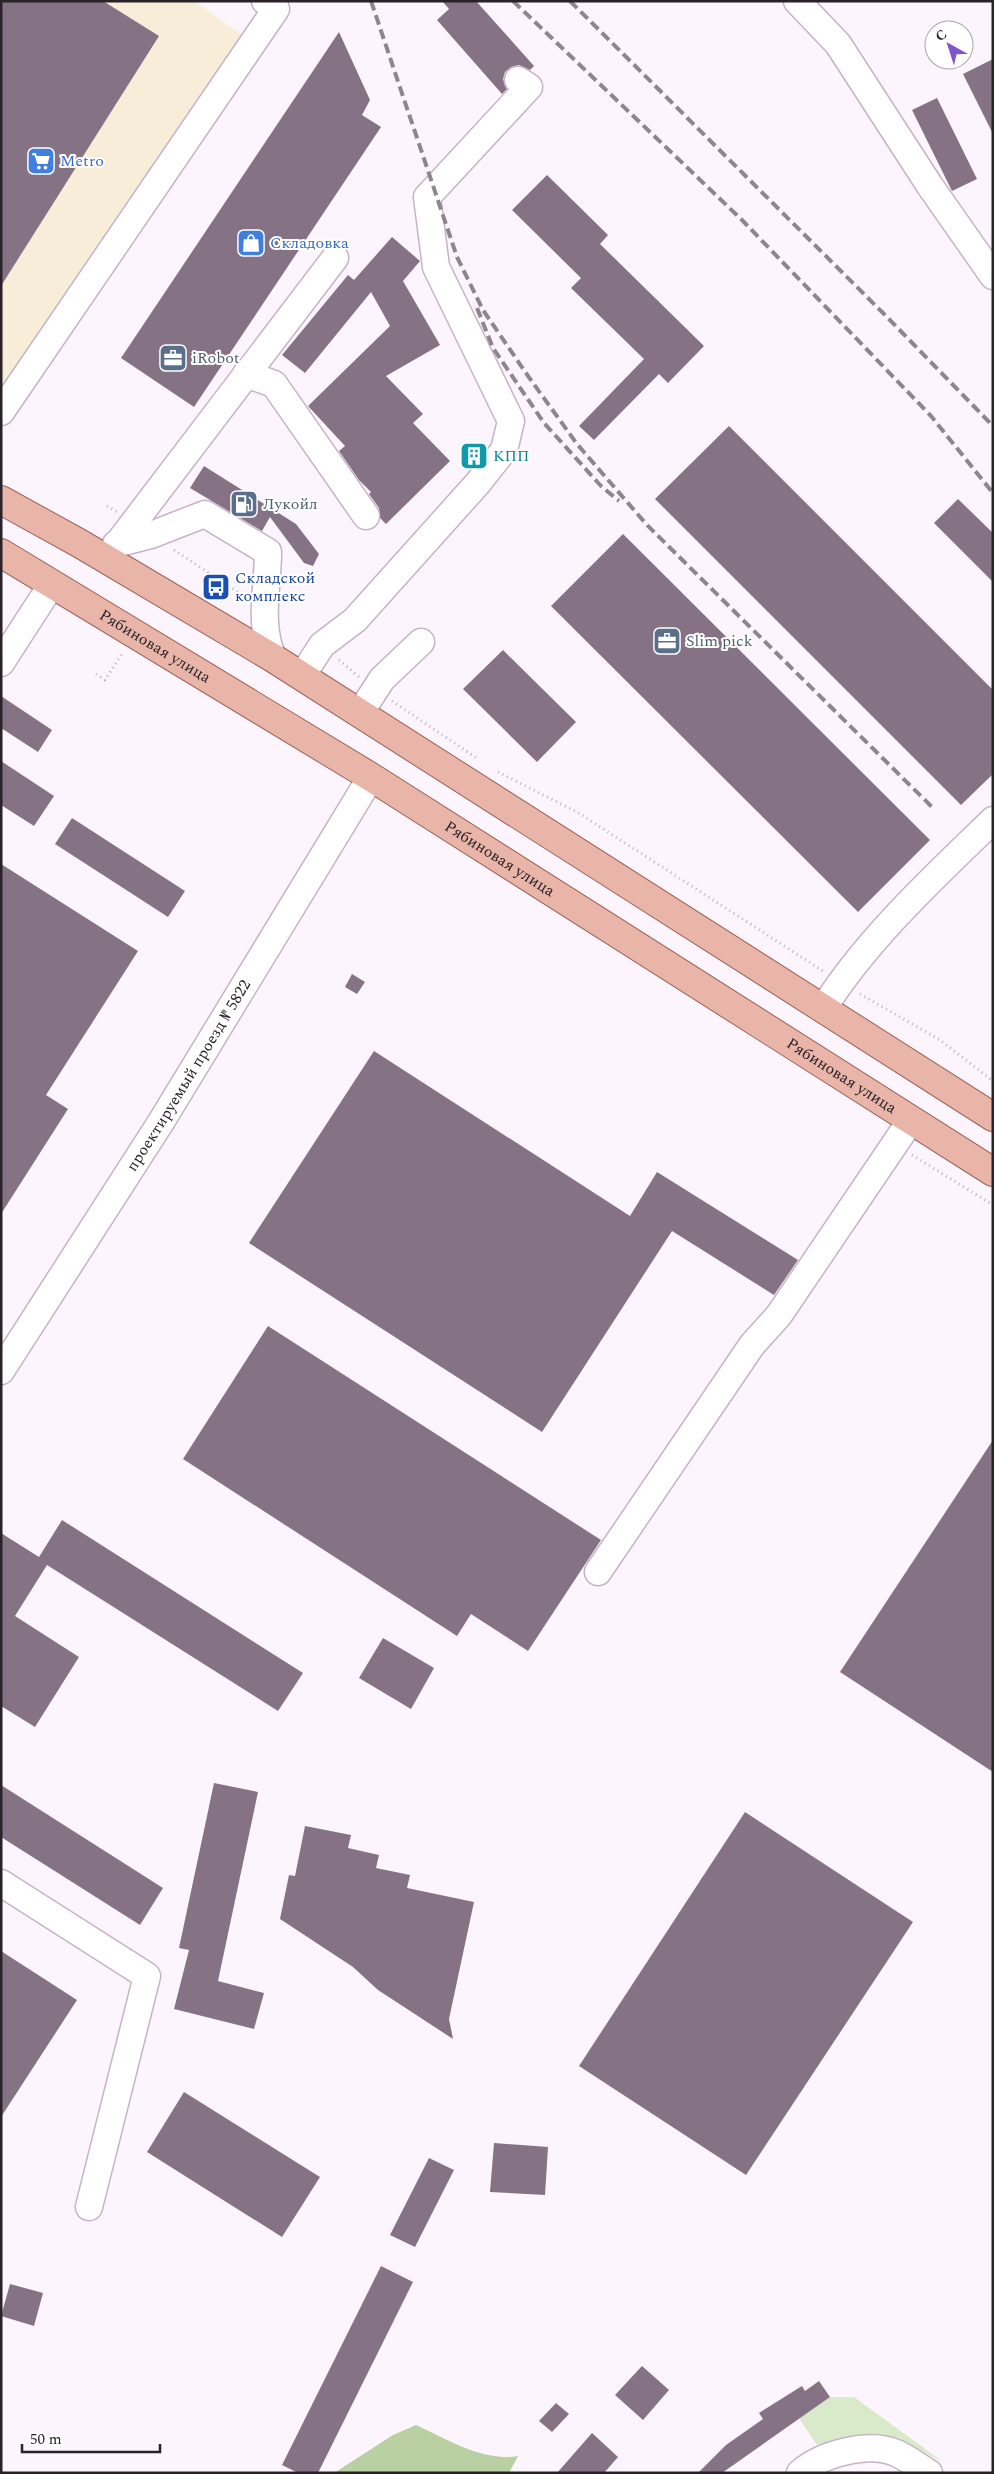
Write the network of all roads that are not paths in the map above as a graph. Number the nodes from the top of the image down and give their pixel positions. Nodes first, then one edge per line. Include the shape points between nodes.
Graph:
1 (265, 1) edge
2 (797, 1) edge
3 (518, 80) dead end
4 (335, 258) dead end
5 (993, 276) edge
6 (246, 374) junction
7 (1, 412) edge
8 (1, 494) edge
9 (1, 500) edge
10 (28, 515) junction
11 (366, 516) dead end
12 (141, 528) junction
13 (111, 551) junction
14 (1, 553) edge
15 (1, 559) edge
16 (29, 570) junction
17 (52, 584) junction
18 (421, 642) dead end
19 (273, 658) junction
20 (1, 663) edge
21 (302, 676) junction
22 (360, 713) junction
23 (371, 777) junction
24 (993, 820) edge
25 (823, 1008) junction
26 (993, 1118) edge
27 (911, 1120) junction
28 (993, 1172) edge
29 (1, 1371) edge
30 (598, 1572) dead end
31 (1, 1883) edge
32 (89, 2207) dead end
33 (800, 2473) edge
34 (930, 2473) edge

1 - 7 street via 276,9
2 - 5 street via 838,44
3 - 21 street via 529,87 427,197 436,267 511,421 504,450 356,620 322,645
4 - 6 street
6 - 11 street via 274,384
6 - 12 street
8 - 10 main road
9 - 10 main road
10 - 13 main road
12 - 13 street
12 - 19 street via 205,514 268,552 264,608 267,645
13 - 19 main road
14 - 16 main road, Рябиновая улица
15 - 16 main road
16 - 17 main road, Рябиновая улица
17 - 20 street
17 - 23 main road, Рябиновая улица
18 - 22 street via 382,679
19 - 21 main road
21 - 22 main road
22 - 25 main road
23 - 27 main road, Рябиновая улица
23 - 29 street, проектируемый проезд № 5822 via 161,1122
24 - 25 street via 927,885 840,982
25 - 26 main road
27 - 28 main road, Рябиновая улица
27 - 30 street via 779,1315 752,1345
31 - 32 street via 146,1976
33 - 34 street via 815,2461 856,2450 896,2453

